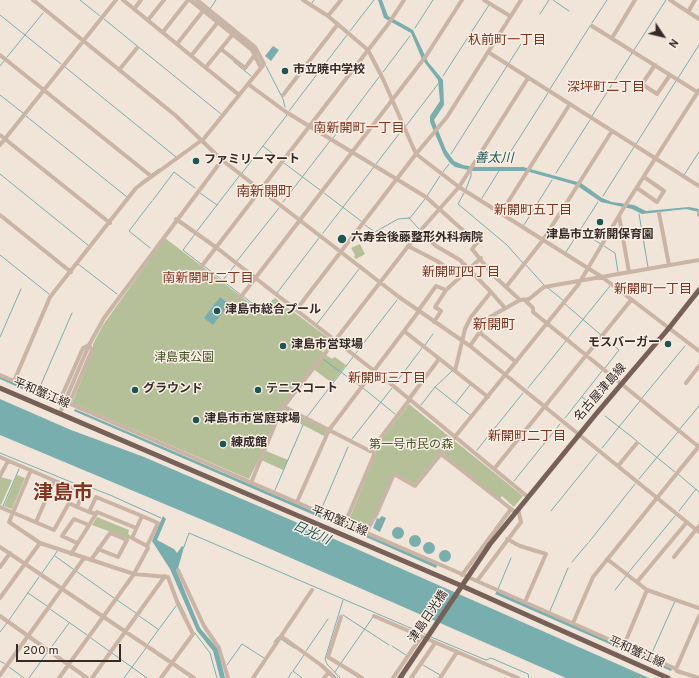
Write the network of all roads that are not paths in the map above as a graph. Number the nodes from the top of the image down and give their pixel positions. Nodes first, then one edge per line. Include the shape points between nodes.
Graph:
1 (33, 0) edge
2 (116, 0) edge
3 (123, 0) edge
4 (141, 0) edge
5 (164, 0) edge
6 (189, 0) edge
7 (197, 0) edge
8 (303, 0) edge
9 (340, 0) edge
10 (404, 0) edge
11 (462, 0) edge
12 (484, 0) edge
13 (521, 0) edge
14 (636, 0) edge
15 (670, 0) edge
16 (696, 0) edge
17 (134, 9) junction
18 (203, 11) junction
19 (688, 12) junction
20 (328, 16) junction
21 (510, 16) junction
22 (699, 19) edge
23 (148, 20) junction
24 (218, 22) junction
25 (338, 24) junction
26 (592, 26) dead end
27 (163, 32) junction
28 (232, 34) junction
29 (612, 38) junction
30 (84, 41) junction
31 (177, 44) junction
32 (137, 48) dead end
33 (221, 49) junction
34 (368, 50) junction
35 (488, 52) junction
36 (0, 55) edge
37 (192, 56) junction
38 (254, 56) junction
39 (655, 65) junction
40 (206, 67) junction
41 (261, 68) junction
42 (119, 70) junction
43 (670, 74) junction
44 (528, 78) junction
45 (248, 84) junction
46 (44, 90) junction
47 (698, 92) edge
48 (239, 95) junction
49 (283, 95) dead end
50 (392, 101) junction
51 (570, 104) junction
52 (310, 126) junction
53 (612, 131) junction
54 (0, 135) edge
55 (5, 139) junction
56 (202, 141) junction
57 (0, 145) edge
58 (353, 152) junction
59 (416, 154) junction
60 (656, 158) junction
61 (222, 160) junction
62 (151, 176) junction
63 (644, 177) junction
64 (397, 180) junction
65 (699, 186) edge
66 (459, 187) junction
67 (637, 188) junction
68 (261, 189) junction
69 (439, 208) junction
70 (501, 213) junction
71 (659, 213) dead end
72 (0, 215) edge
73 (619, 216) junction
74 (176, 219) junction
75 (300, 220) junction
76 (110, 223) junction
77 (420, 231) junction
78 (543, 240) junction
79 (408, 246) junction
80 (216, 248) junction
81 (342, 251) junction
82 (481, 258) junction
83 (699, 260) edge
84 (668, 265) junction
85 (201, 267) dead end
86 (467, 269) junction
87 (589, 269) junction
88 (71, 272) junction
89 (629, 272) junction
90 (460, 277) junction
91 (602, 277) junction
92 (255, 278) junction
93 (581, 280) junction
94 (380, 281) junction
95 (506, 287) junction
96 (446, 290) junction
97 (699, 290) edge
98 (491, 292) junction
99 (240, 298) dead end
100 (520, 300) junction
101 (525, 300) junction
102 (631, 300) junction
103 (505, 308) junction
104 (296, 310) junction
105 (419, 311) junction
106 (434, 322) junction
107 (547, 324) junction
108 (669, 328) junction
109 (404, 331) junction
110 (479, 332) junction
111 (335, 340) junction
112 (462, 340) junction
113 (89, 345) junction
114 (470, 346) junction
115 (699, 352) edge
116 (586, 355) junction
117 (440, 359) junction
118 (516, 362) junction
119 (699, 366) edge
120 (455, 370) junction
121 (374, 371) junction
122 (0, 374) edge
123 (506, 375) junction
124 (14, 381) junction
125 (686, 382) dead end
126 (622, 384) junction
127 (0, 388) edge
128 (488, 397) junction
129 (409, 399) junction
130 (544, 406) junction
131 (284, 407) junction
132 (60, 413) junction
133 (328, 430) junction
134 (579, 434) junction
135 (456, 436) junction
136 (637, 443) dead end
137 (699, 447) edge
138 (373, 448) junction
139 (441, 454) junction
140 (0, 458) edge
141 (8, 461) junction
142 (618, 466) junction
143 (494, 469) junction
144 (31, 470) junction
145 (0, 476) edge
146 (54, 481) junction
147 (251, 483) junction
148 (528, 496) junction
149 (657, 498) junction
150 (296, 502) junction
151 (0, 507) edge
152 (77, 507) junction
153 (511, 508) junction
154 (517, 511) junction
155 (13, 512) junction
156 (89, 512) junction
157 (96, 514) junction
158 (142, 516) junction
159 (36, 522) junction
160 (687, 522) junction
161 (345, 523) junction
162 (89, 525) junction
163 (136, 528) junction
164 (698, 529) edge
165 (366, 532) junction
166 (507, 539) junction
167 (40, 543) junction
168 (77, 543) junction
169 (148, 546) junction
170 (0, 547) edge
171 (98, 549) junction
172 (10, 554) junction
173 (71, 554) junction
174 (674, 557) dead end
175 (84, 558) junction
176 (608, 559) junction
177 (91, 560) junction
178 (25, 564) junction
179 (0, 568) edge
180 (178, 570) dead end
181 (134, 574) junction
182 (165, 576) junction
183 (470, 578) dead end
184 (477, 581) junction
185 (637, 582) junction
186 (462, 586) junction
187 (62, 589) junction
188 (312, 590) dead end
189 (647, 590) junction
190 (0, 598) edge
191 (525, 602) junction
192 (699, 608) edge
193 (0, 616) edge
194 (374, 616) dead end
195 (699, 616) edge
196 (103, 617) junction
197 (341, 617) dead end
198 (573, 623) junction
199 (126, 632) junction
200 (28, 636) junction
201 (281, 636) junction
202 (421, 637) junction
203 (435, 643) junction
204 (624, 645) junction
205 (457, 652) junction
206 (172, 663) junction
207 (68, 665) junction
208 (676, 669) junction
209 (329, 672) junction
210 (0, 675) edge
211 (515, 677) edge
212 (59, 678) edge
213 (87, 678) edge
214 (92, 678) edge
215 (161, 678) edge
216 (194, 678) edge
217 (228, 678) edge
218 (253, 678) edge
219 (324, 678) edge
220 (335, 678) edge
221 (362, 678) edge
222 (393, 678) edge
223 (400, 678) edge
224 (411, 678) edge
225 (440, 678) edge
226 (668, 678) edge
227 (699, 678) edge

1 - 30 street
2 - 30 street
3 - 17 street
4 - 17 street
5 - 23 street
6 - 18 street
6 - 27 street
7 - 41 street via 255,48 264,64
8 - 20 street
9 - 20 street
10 - 34 street
11 - 50 street via 422,62
12 - 21 street
13 - 21 street
14 - 29 street
15 - 19 street
16 - 19 street
17 - 23 street
18 - 24 street
18 - 31 street
19 - 22 street
20 - 25 street
21 - 35 street
23 - 27 street
24 - 28 street
24 - 37 street
25 - 34 street
25 - 49 street
26 - 29 street
27 - 31 street
28 - 33 street
28 - 38 street via 252,50
29 - 39 street
30 - 42 street
30 - 46 street
31 - 37 street
32 - 42 street
33 - 38 street via 245,68
33 - 40 street
34 - 50 street
34 - 52 street
35 - 44 street
35 - 59 street via 438,128
36 - 46 street
37 - 40 street
38 - 41 street
39 - 43 street
39 - 43 street via 642,84 657,94
40 - 48 street
41 - 45 street
42 - 56 street via 175,115
43 - 47 street
44 - 51 street
44 - 66 street
45 - 48 street
45 - 52 street
46 - 55 street
46 - 62 street
47 - 60 street
48 - 56 street
50 - 58 street
50 - 59 street
51 - 53 street
51 - 70 street
52 - 58 street
52 - 68 street
53 - 60 street
53 - 78 street
54 - 55 street
55 - 57 street
55 - 76 street
56 - 61 street
56 - 62 street
58 - 64 street
58 - 75 street
59 - 64 street
59 - 66 street
60 - 63 street
60 - 65 street
61 - 68 street
61 - 74 street
62 - 76 street via 136,188
63 - 67 street
63 - 67 street via 664,191 657,202
64 - 69 street
64 - 81 street
66 - 69 street
66 - 70 street
67 - 73 street
68 - 75 street
68 - 80 street
69 - 77 street
69 - 82 street via 477,243 472,249
70 - 78 street
71 - 84 street
72 - 88 street
73 - 87 street
73 - 89 street
74 - 80 street
74 - 113 street via 104,318
75 - 81 street
75 - 92 street
76 - 88 street
77 - 79 street
77 - 86 street via 436,246 460,260
78 - 87 street
78 - 95 street
79 - 90 street
79 - 94 street
80 - 85 street
80 - 92 street
81 - 94 street
81 - 104 street
82 - 86 street
82 - 95 street via 492,274
83 - 84 street
84 - 89 street
86 - 90 street
86 - 98 street
87 - 91 street
87 - 93 street
88 - 124 street via 50,297
89 - 91 street
90 - 96 street
91 - 93 street
91 - 102 street
92 - 99 street
92 - 104 street
93 - 101 street via 546,286
93 - 107 street
94 - 105 street
94 - 111 street
95 - 100 street
96 - 105 street via 436,286
96 - 106 street via 435,307 441,311
97 - 108 main road, 名古屋津島線
98 - 103 street
98 - 112 street via 471,317
100 - 101 street
100 - 103 street
101 - 107 street via 533,308 533,312
102 - 108 street
102 - 116 street
103 - 110 street via 490,317
104 - 111 street
105 - 106 street
105 - 109 street
106 - 112 street
107 - 116 street
107 - 118 street
108 - 115 street
108 - 126 main road, 名古屋津島線
109 - 117 street
109 - 121 street
110 - 114 street
110 - 118 street
111 - 121 street
111 - 131 street
112 - 114 street
112 - 120 street
113 - 124 street via 83,348 60,400
113 - 132 street
113 - 147 street via 92,350 68,404
114 - 123 street
116 - 126 street
116 - 130 street
117 - 120 street
117 - 129 street
118 - 123 street
119 - 125 street
120 - 128 street
121 - 129 street
121 - 133 street
122 - 124 street
123 - 128 street
123 - 130 street
126 - 134 main road, 名古屋津島線
126 - 137 street
127 - 132 main road, 平和蟹江線
128 - 135 street
129 - 135 street
129 - 138 street
130 - 134 street
130 - 143 street
131 - 133 street
131 - 147 street
132 - 186 main road, 平和蟹江線
133 - 138 street via 370,451
133 - 150 street
134 - 142 street
134 - 148 main road, 名古屋津島線
135 - 139 street
135 - 143 street
136 - 142 street
137 - 149 street
138 - 161 street via 374,455
139 - 153 street
139 - 165 street via 415,486 394,474 378,513
140 - 141 street
141 - 144 street
141 - 145 street
142 - 149 street
143 - 148 street
144 - 146 street
144 - 155 street
146 - 152 street via 83,493
146 - 159 street
147 - 150 street
148 - 154 main road, 名古屋津島線
149 - 160 street
149 - 176 street
150 - 161 street
151 - 155 street
152 - 156 street
152 - 159 street via 69,504 54,530
153 - 154 street
153 - 165 street via 463,575
154 - 166 street via 520,522
154 - 186 main road, 名古屋津島線 via 490,544
155 - 159 street
155 - 167 street via 9,522
156 - 157 street
156 - 158 street via 96,497
157 - 162 street
157 - 163 street via 97,512
158 - 163 street
158 - 169 street via 158,523
160 - 164 street
160 - 185 street
161 - 165 street
162 - 168 street
162 - 168 street via 74,519 62,536
163 - 169 street via 133,540
164 - 174 street
166 - 184 street
166 - 191 street via 546,554
167 - 173 street
167 - 178 street
168 - 173 street
169 - 181 street
170 - 172 street
171 - 171 street via 110,533 128,540 118,557
171 - 177 street
172 - 178 street
172 - 179 street
173 - 175 street
175 - 177 street
175 - 187 street
176 - 185 street
176 - 198 street via 593,577
177 - 181 street
178 - 187 street
178 - 190 street
180 - 217 street via 204,626 219,648
181 - 182 street
181 - 196 street
182 - 199 street
182 - 206 street via 168,577 193,634
183 - 184 street
184 - 191 street
185 - 189 street
186 - 223 main road, 津島日光橋
186 - 226 main road, 平和蟹江線
187 - 196 street
187 - 200 street
188 - 201 street
189 - 192 street
189 - 204 street
191 - 198 street
193 - 200 street
194 - 202 street
195 - 208 street
196 - 199 street
196 - 207 street
197 - 221 street via 328,657
198 - 204 street
199 - 206 street
199 - 214 street
200 - 207 street
200 - 210 street
201 - 209 street
201 - 218 street
202 - 203 street
202 - 222 street
203 - 205 street
203 - 224 street
204 - 208 street
205 - 211 street
205 - 225 street
206 - 215 street
206 - 216 street
207 - 212 street
207 - 213 street
208 - 227 street
209 - 219 street
209 - 220 street

